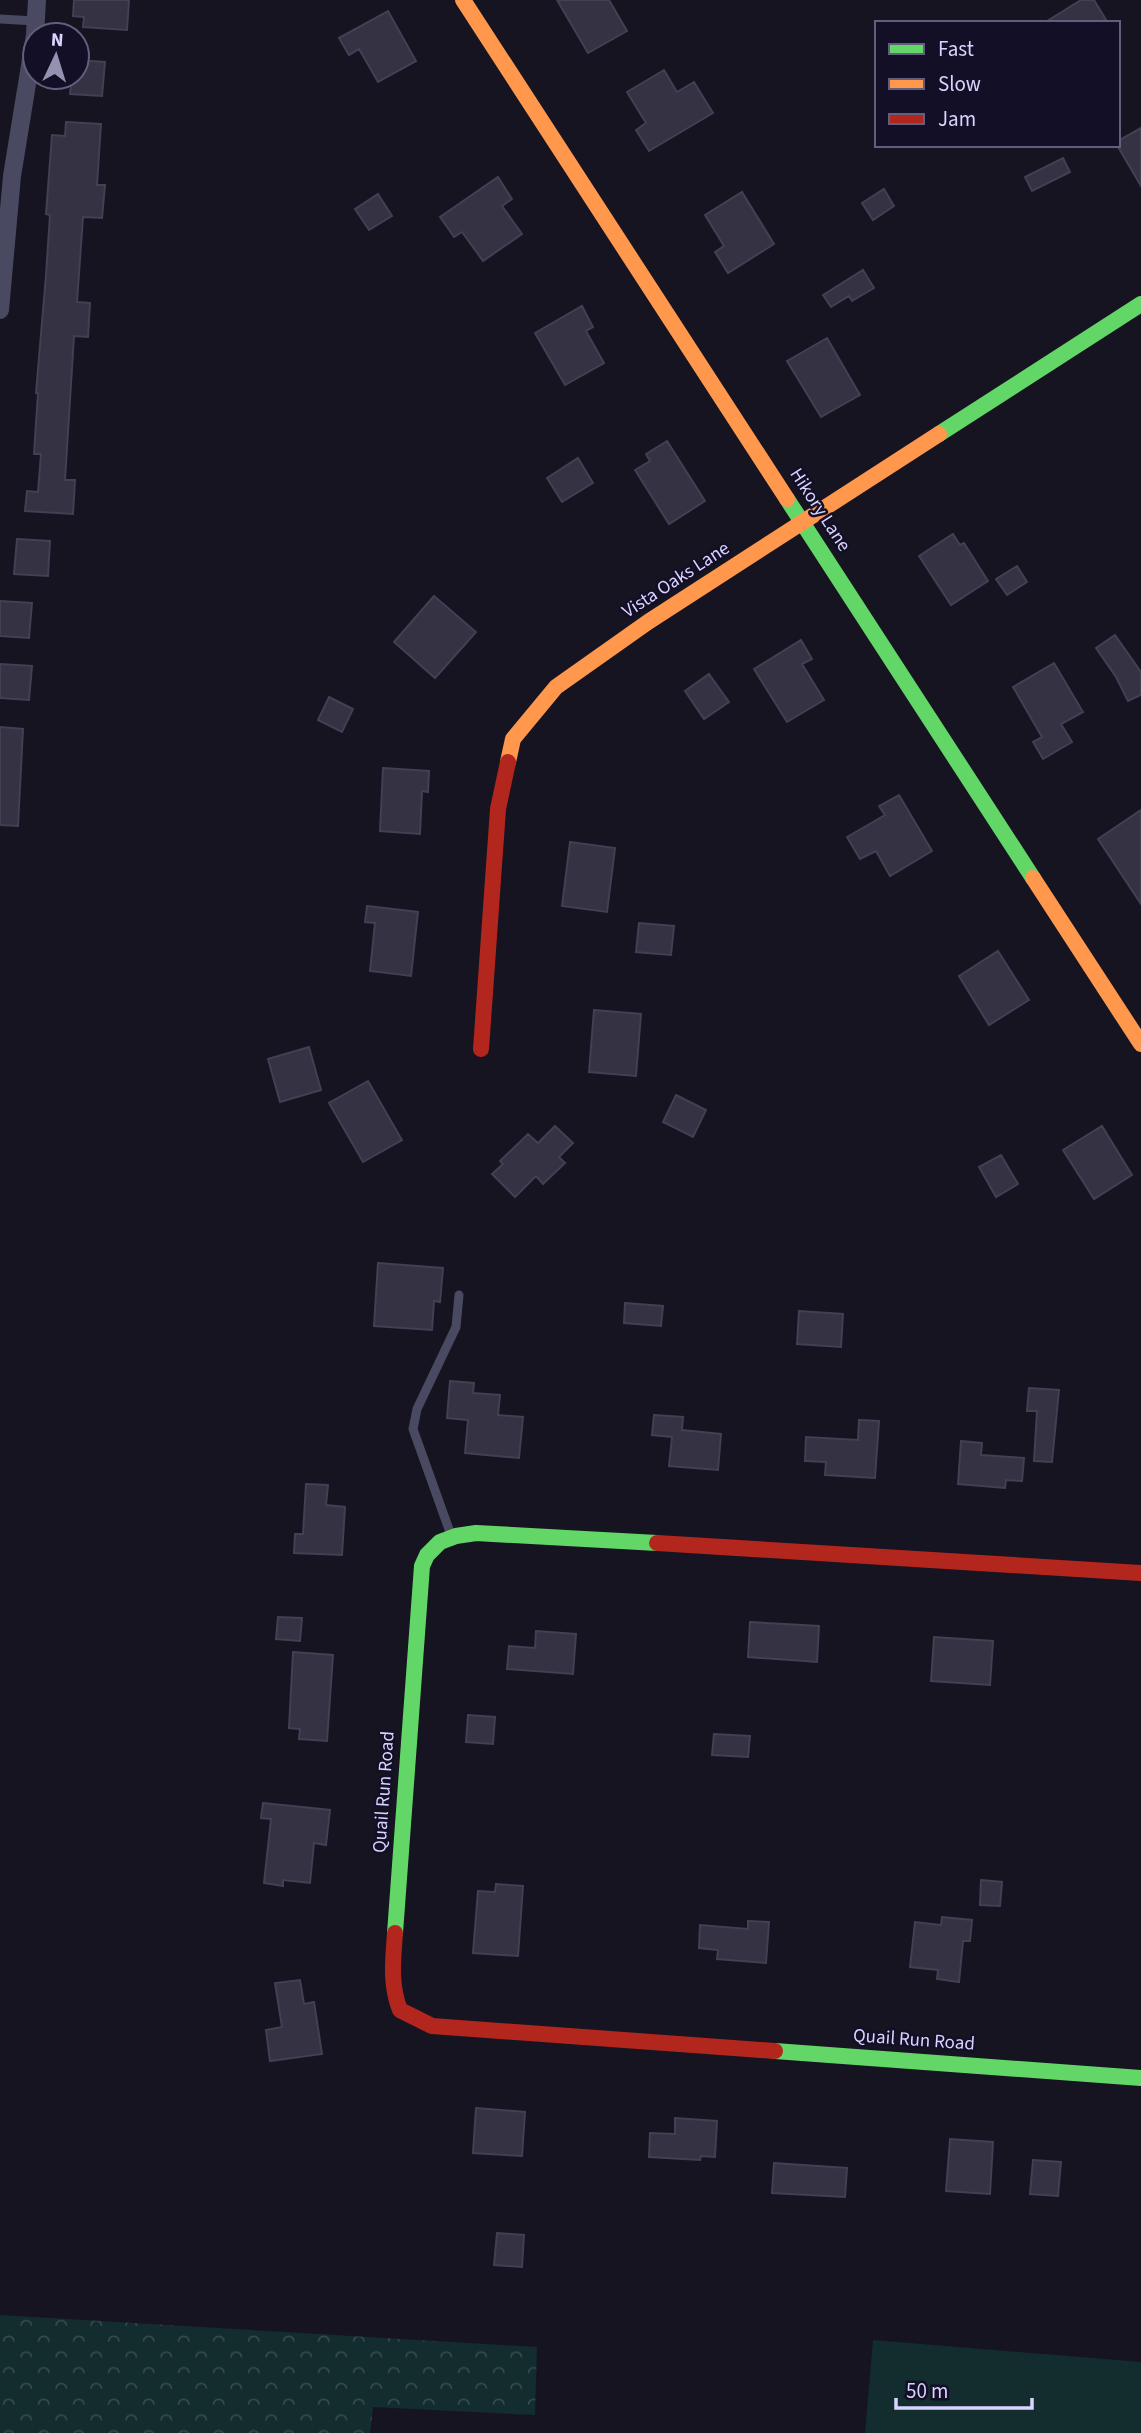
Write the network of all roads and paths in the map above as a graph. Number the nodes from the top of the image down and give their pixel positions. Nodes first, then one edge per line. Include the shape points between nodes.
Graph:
1 (37, 0) edge
2 (463, 0) edge
3 (0, 19) edge
4 (36, 21) joint
5 (22, 91) edge
6 (6, 176) edge
7 (0, 299) edge
8 (1141, 304) edge
9 (0, 310) edge
10 (803, 523) junction
11 (1141, 1044) edge
12 (481, 1049) dead end
13 (459, 1295) dead end
14 (452, 1537) junction
15 (1141, 1573) edge
16 (1141, 2078) edge

1 - 4 street
2 - 10 street, Hikory Lane
3 - 4 lane
5 - 6 street
6 - 7 street
7 - 9 street
8 - 10 street, Vista Oaks Lane
10 - 11 street, Hikory Lane
10 - 12 street, Vista Oaks Lane via 556,687 513,739 498,809
13 - 14 lane via 456,1327 416,1409 413,1429
14 - 15 street, Quail Run Road via 487,1532
14 - 16 street, Quail Run Road via 439,1540 422,1566 392,1974 400,2010 432,2026

